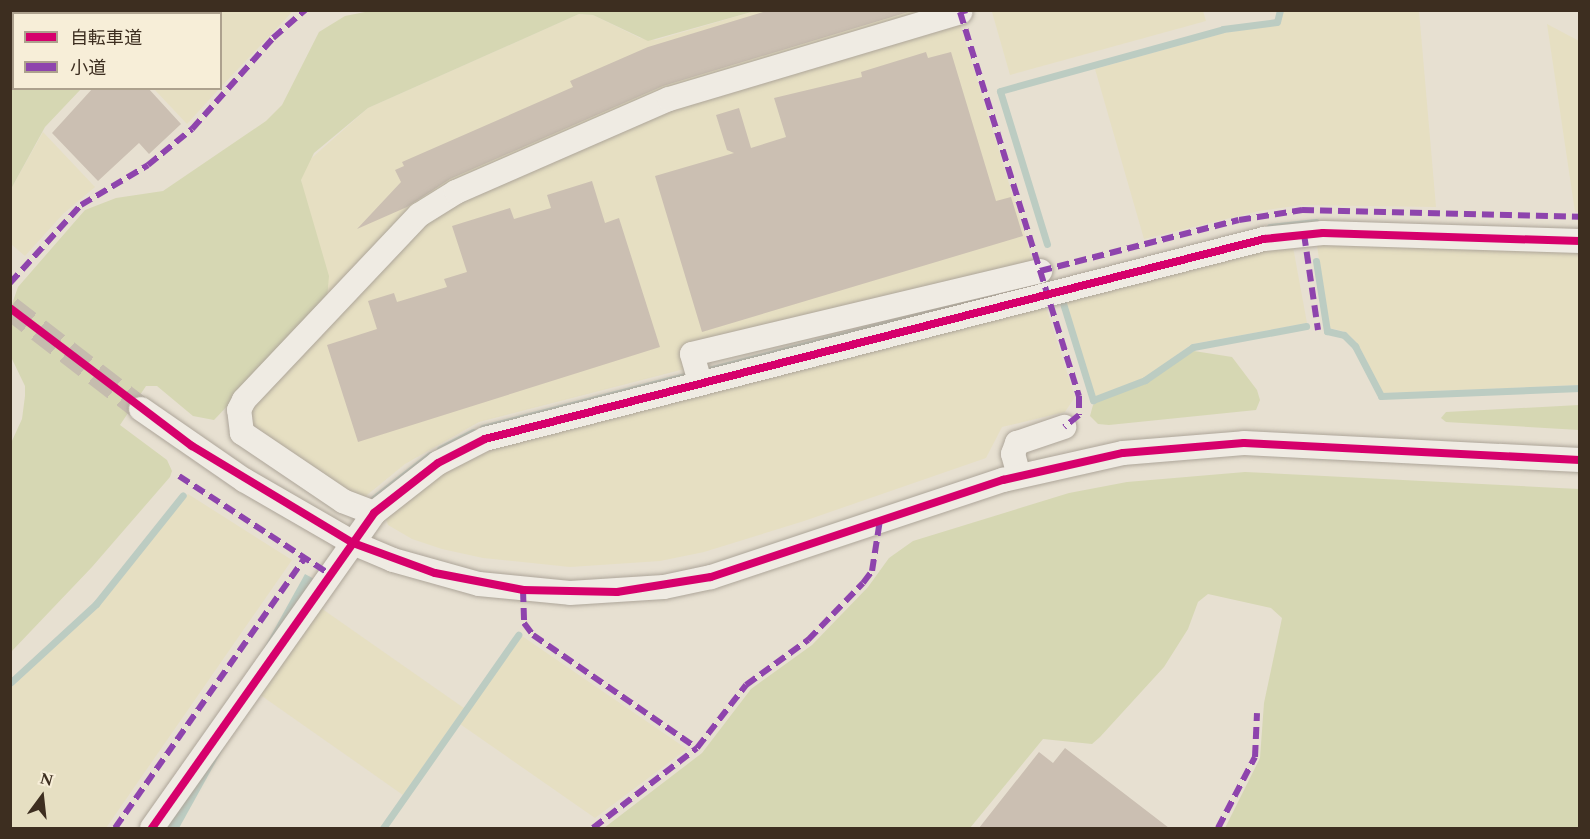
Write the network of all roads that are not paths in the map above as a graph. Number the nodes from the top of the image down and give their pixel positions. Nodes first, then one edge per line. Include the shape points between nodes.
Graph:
1 (960, 12) dead end
2 (1580, 241) edge
3 (1040, 271) dead end
4 (697, 373) junction
5 (141, 409) tunnel mouth
6 (1064, 427) dead end
7 (1580, 460) edge
8 (1018, 476) junction
9 (374, 513) junction
10 (353, 543) junction
11 (152, 828) edge

1 - 9 street via 669,99 456,192 419,215 244,399 239,410 242,433 344,501
2 - 4 street via 1323,233 1284,236
3 - 4 street via 692,354
4 - 9 street via 485,439 430,468
5 - 10 street via 244,480
6 - 8 street via 1017,443 1013,454
7 - 8 street via 1244,443 1123,453
8 - 10 street via 711,577 617,592 570,593 478,584 393,560
9 - 10 street
10 - 11 street

